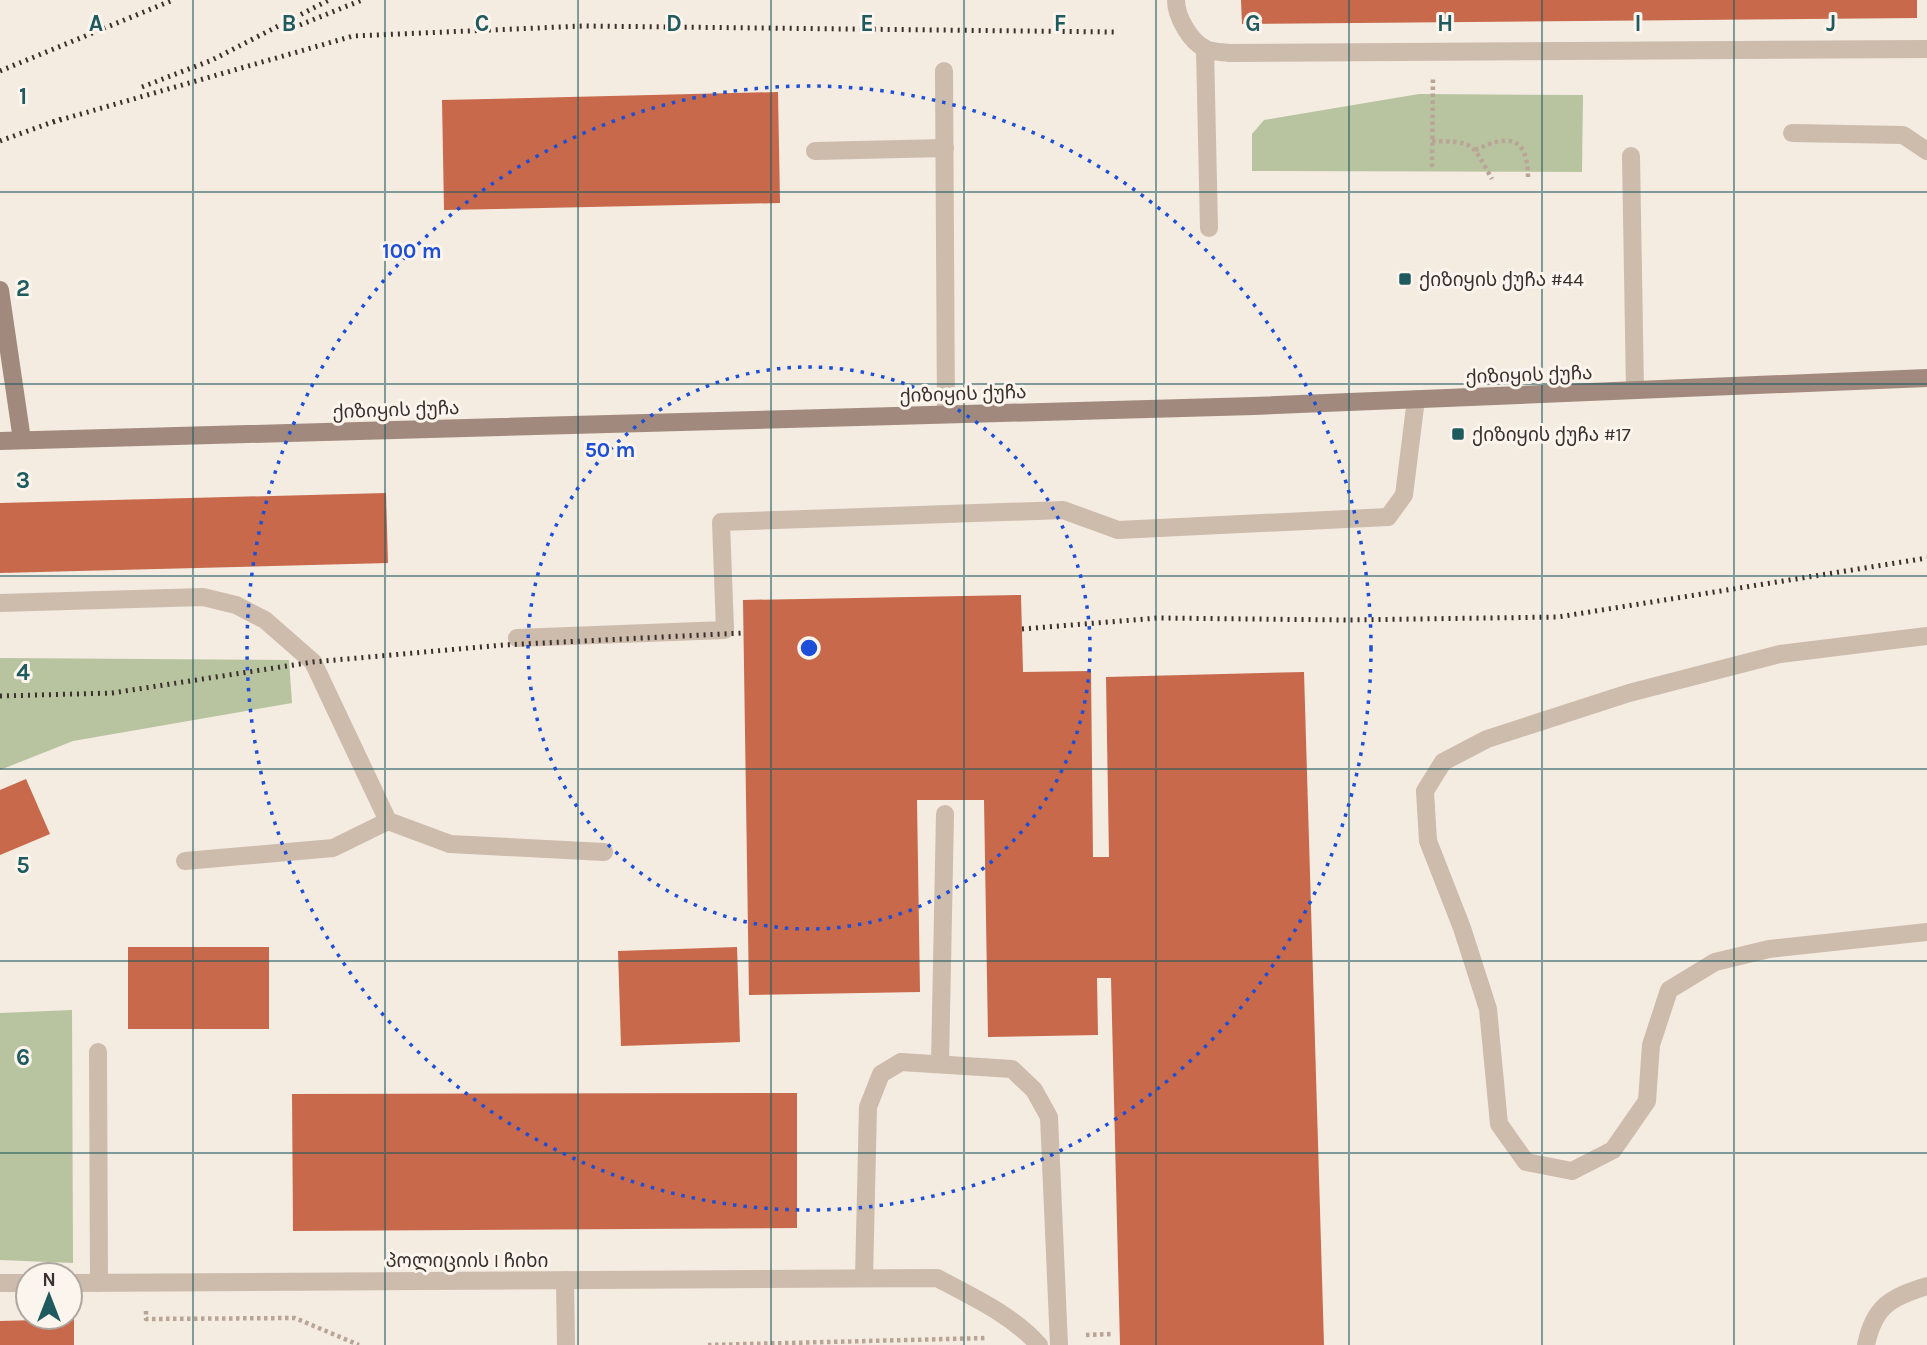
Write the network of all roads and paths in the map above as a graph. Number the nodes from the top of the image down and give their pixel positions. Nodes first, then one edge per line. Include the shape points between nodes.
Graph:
1 (1176, 0) edge
2 (1205, 49) junction
3 (1927, 49) edge
4 (1433, 52) junction
5 (944, 71) dead end
6 (1791, 133) dead end
7 (1432, 141) junction
8 (945, 148) junction
9 (1475, 150) junction
10 (815, 151) dead end
11 (1927, 151) edge
12 (1632, 156) dead end
13 (1432, 167) dead end
14 (1528, 178) dead end
15 (1492, 179) dead end
16 (1209, 228) dead end
17 (0, 290) edge
18 (1927, 378) edge
19 (1635, 390) junction
20 (1416, 399) junction
21 (946, 414) junction
22 (22, 440) junction
23 (0, 441) edge
24 (0, 603) edge
25 (1927, 636) edge
26 (517, 638) dead end
27 (945, 814) dead end
28 (388, 821) junction
29 (604, 852) dead end
30 (185, 861) dead end
31 (1927, 932) edge
32 (98, 1052) dead end
33 (940, 1064) junction
34 (864, 1278) junction
35 (565, 1280) junction
36 (146, 1282) junction
37 (84, 1283) edge
38 (99, 1283) junction
39 (1927, 1286) edge
40 (1113, 1334) dead end
41 (1059, 1340) edge
42 (1035, 1341) edge
43 (359, 1345) edge
44 (566, 1345) edge
45 (708, 1345) edge
46 (1866, 1345) edge

1 - 2 street via 1191,36
2 - 4 street via 1229,53
2 - 16 street
3 - 4 street
4 - 7 path
5 - 8 street
6 - 11 street via 1903,135
7 - 9 path via 1465,142
7 - 13 path
8 - 10 street
8 - 21 street
9 - 14 path via 1511,140 1528,157
9 - 15 path
12 - 19 street
17 - 22 street
18 - 19 street, ქიზიყის ქუჩა
19 - 20 street, ქიზიყის ქუჩა
20 - 21 street, ქიზიყის ქუჩა
20 - 26 street via 1404,495 1388,517 1118,530 1063,510 722,522 725,630
21 - 22 street, ქიზიყის ქუჩა
22 - 23 street, ქიზიყის ქუჩა
24 - 28 street via 203,597 236,605 265,620 313,662
25 - 31 street via 1780,654 1629,693 1487,739 1443,762 1425,791 1428,841 1488,1009 1499,1124 1526,1162 1572,1171 1613,1150 1647,1101 1651,1045 1669,990 1715,962 1769,949
27 - 33 street
28 - 29 street via 450,844
28 - 30 street via 333,848
32 - 38 street
33 - 34 street via 901,1062 881,1074 868,1107
33 - 41 street via 1012,1069 1034,1090 1049,1117
34 - 35 street, პოლიციის I ჩიხი
34 - 42 street, პოლიციის I ჩიხი via 937,1278 979,1300
35 - 36 street, პოლიციის I ჩიხი
35 - 44 street
36 - 38 street, პოლიციის I ჩიხი
36 - 43 path via 146,1319 295,1318
37 - 38 street, პოლიციის I ჩიხი
39 - 46 street via 1897,1296 1871,1322
40 - 41 path
42 - 45 path

